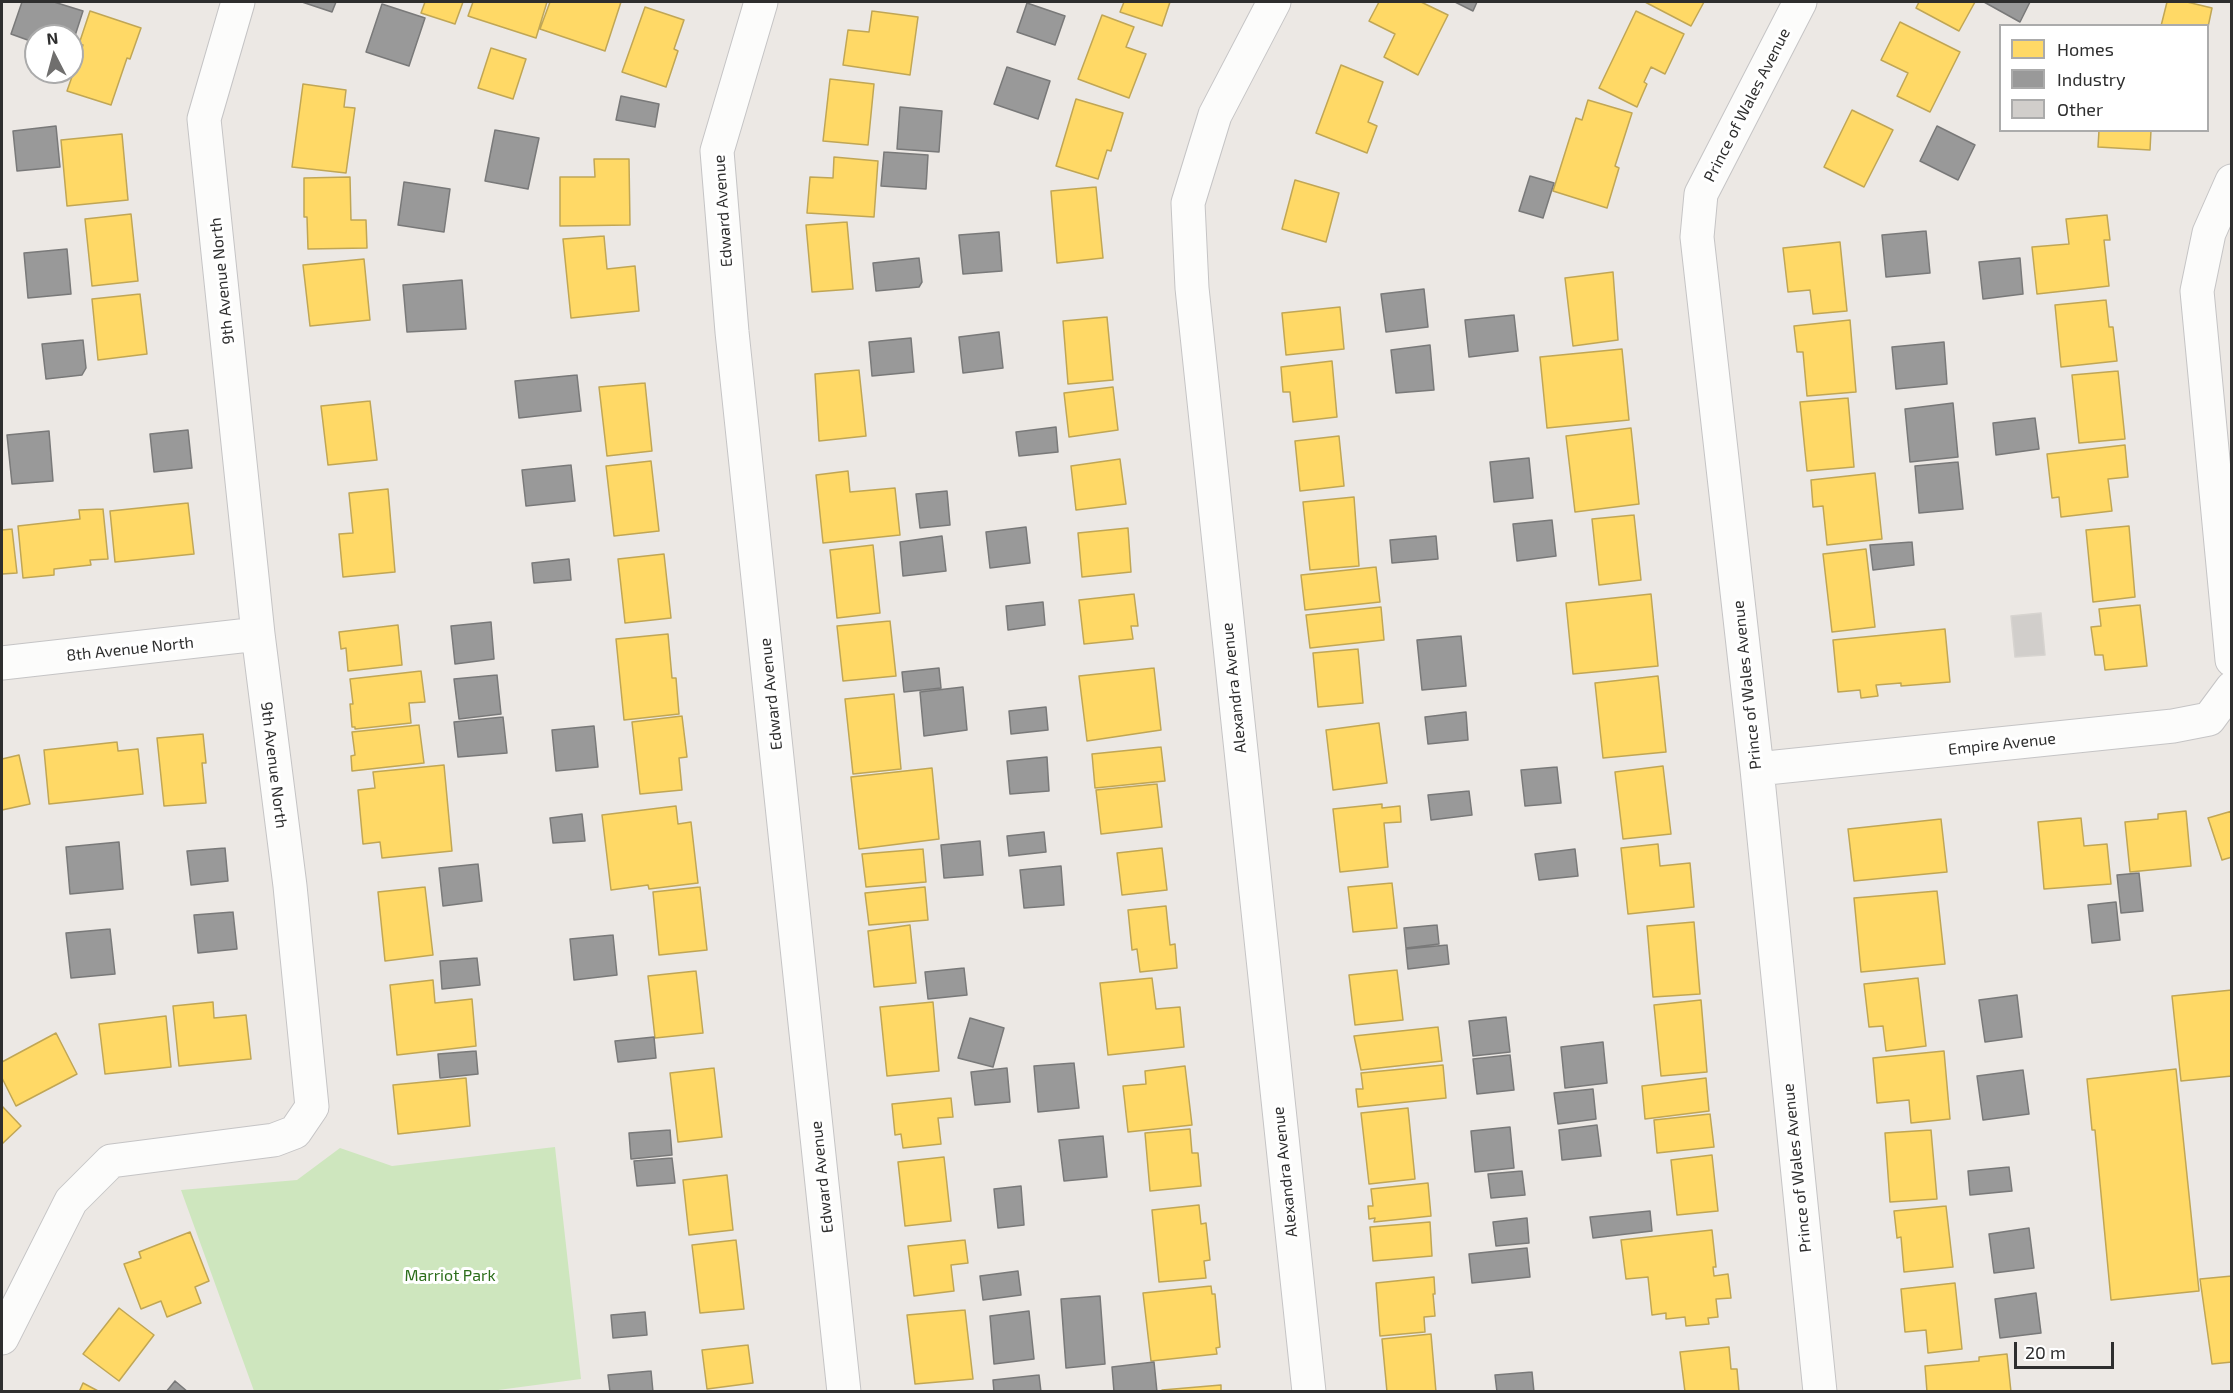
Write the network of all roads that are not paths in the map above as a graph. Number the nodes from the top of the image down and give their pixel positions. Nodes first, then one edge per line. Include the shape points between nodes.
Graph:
1 (238, 2) edge
2 (761, 2) edge
3 (1274, 2) edge
4 (1800, 2) edge
5 (2232, 181) edge
6 (258, 634) junction
7 (2232, 660) edge
8 (2, 663) edge
9 (2232, 688) edge
10 (1757, 768) junction
11 (2, 1338) edge
12 (844, 1392) edge
13 (1309, 1392) edge
14 (1820, 1392) edge

1 - 6 street, 9th Avenue North via 204,119
2 - 12 street, Edward Avenue via 717,151
3 - 13 street, Alexandra Avenue via 1215,115 1188,203 1192,288
4 - 10 street, Prince of Wales Avenue via 1701,194 1697,237
5 - 7 street via 2209,233 2197,291
6 - 8 street, 8th Avenue North
6 - 11 street, 9th Avenue North via 290,886 312,1107 295,1132 274,1140 111,1161 71,1202
9 - 10 street, Empire Avenue via 2210,719 2173,726
10 - 14 street, Prince of Wales Avenue

